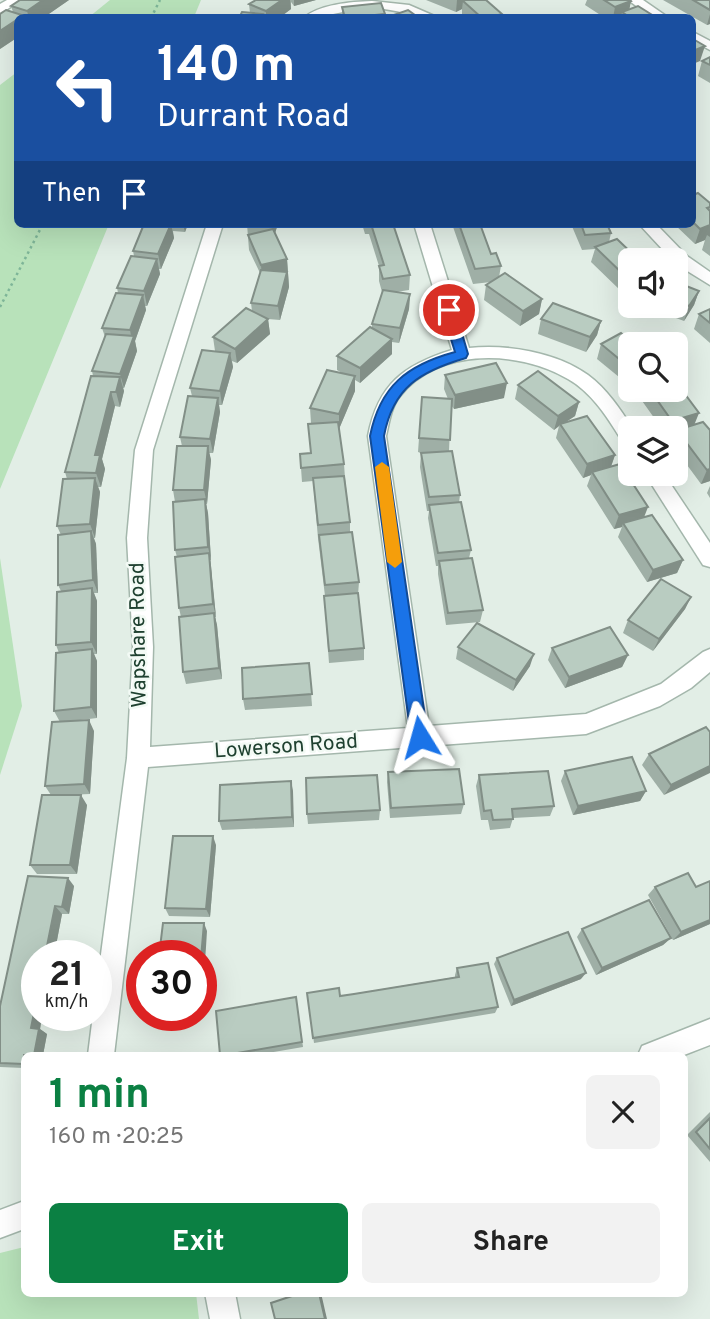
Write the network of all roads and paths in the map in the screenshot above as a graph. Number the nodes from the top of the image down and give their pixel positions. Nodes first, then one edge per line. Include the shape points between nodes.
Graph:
1 (15, 0) edge
2 (634, 0) edge
3 (0, 10) edge
4 (320, 14) edge
5 (427, 14) edge
6 (657, 14) edge
7 (41, 228) edge
8 (214, 228) edge
9 (423, 228) edge
10 (651, 228) edge
11 (710, 280) edge
12 (0, 307) edge
13 (462, 354) junction
14 (618, 423) edge
15 (662, 486) edge
16 (710, 559) edge
17 (710, 658) edge
18 (420, 737) junction
19 (138, 758) junction
20 (710, 1032) edge
21 (101, 1052) edge
22 (659, 1052) edge
23 (21, 1216) edge
24 (0, 1224) edge
25 (221, 1297) edge
26 (225, 1319) edge

1 - 3 street
2 - 6 street
4 - 5 street via 342,6 385,4
7 - 12 path
8 - 19 street, Wapshare Road via 144,450 137,538 143,647
9 - 13 street
10 - 11 street via 681,260
13 - 14 street via 502,352 576,375 594,390
13 - 18 street via 431,363 395,389 382,412 377,436
15 - 16 street
17 - 18 street, Lowerson Road via 667,692 586,723
18 - 19 street, Lowerson Road
19 - 21 street, Wapshare Road
20 - 22 street
23 - 24 street
25 - 26 street

